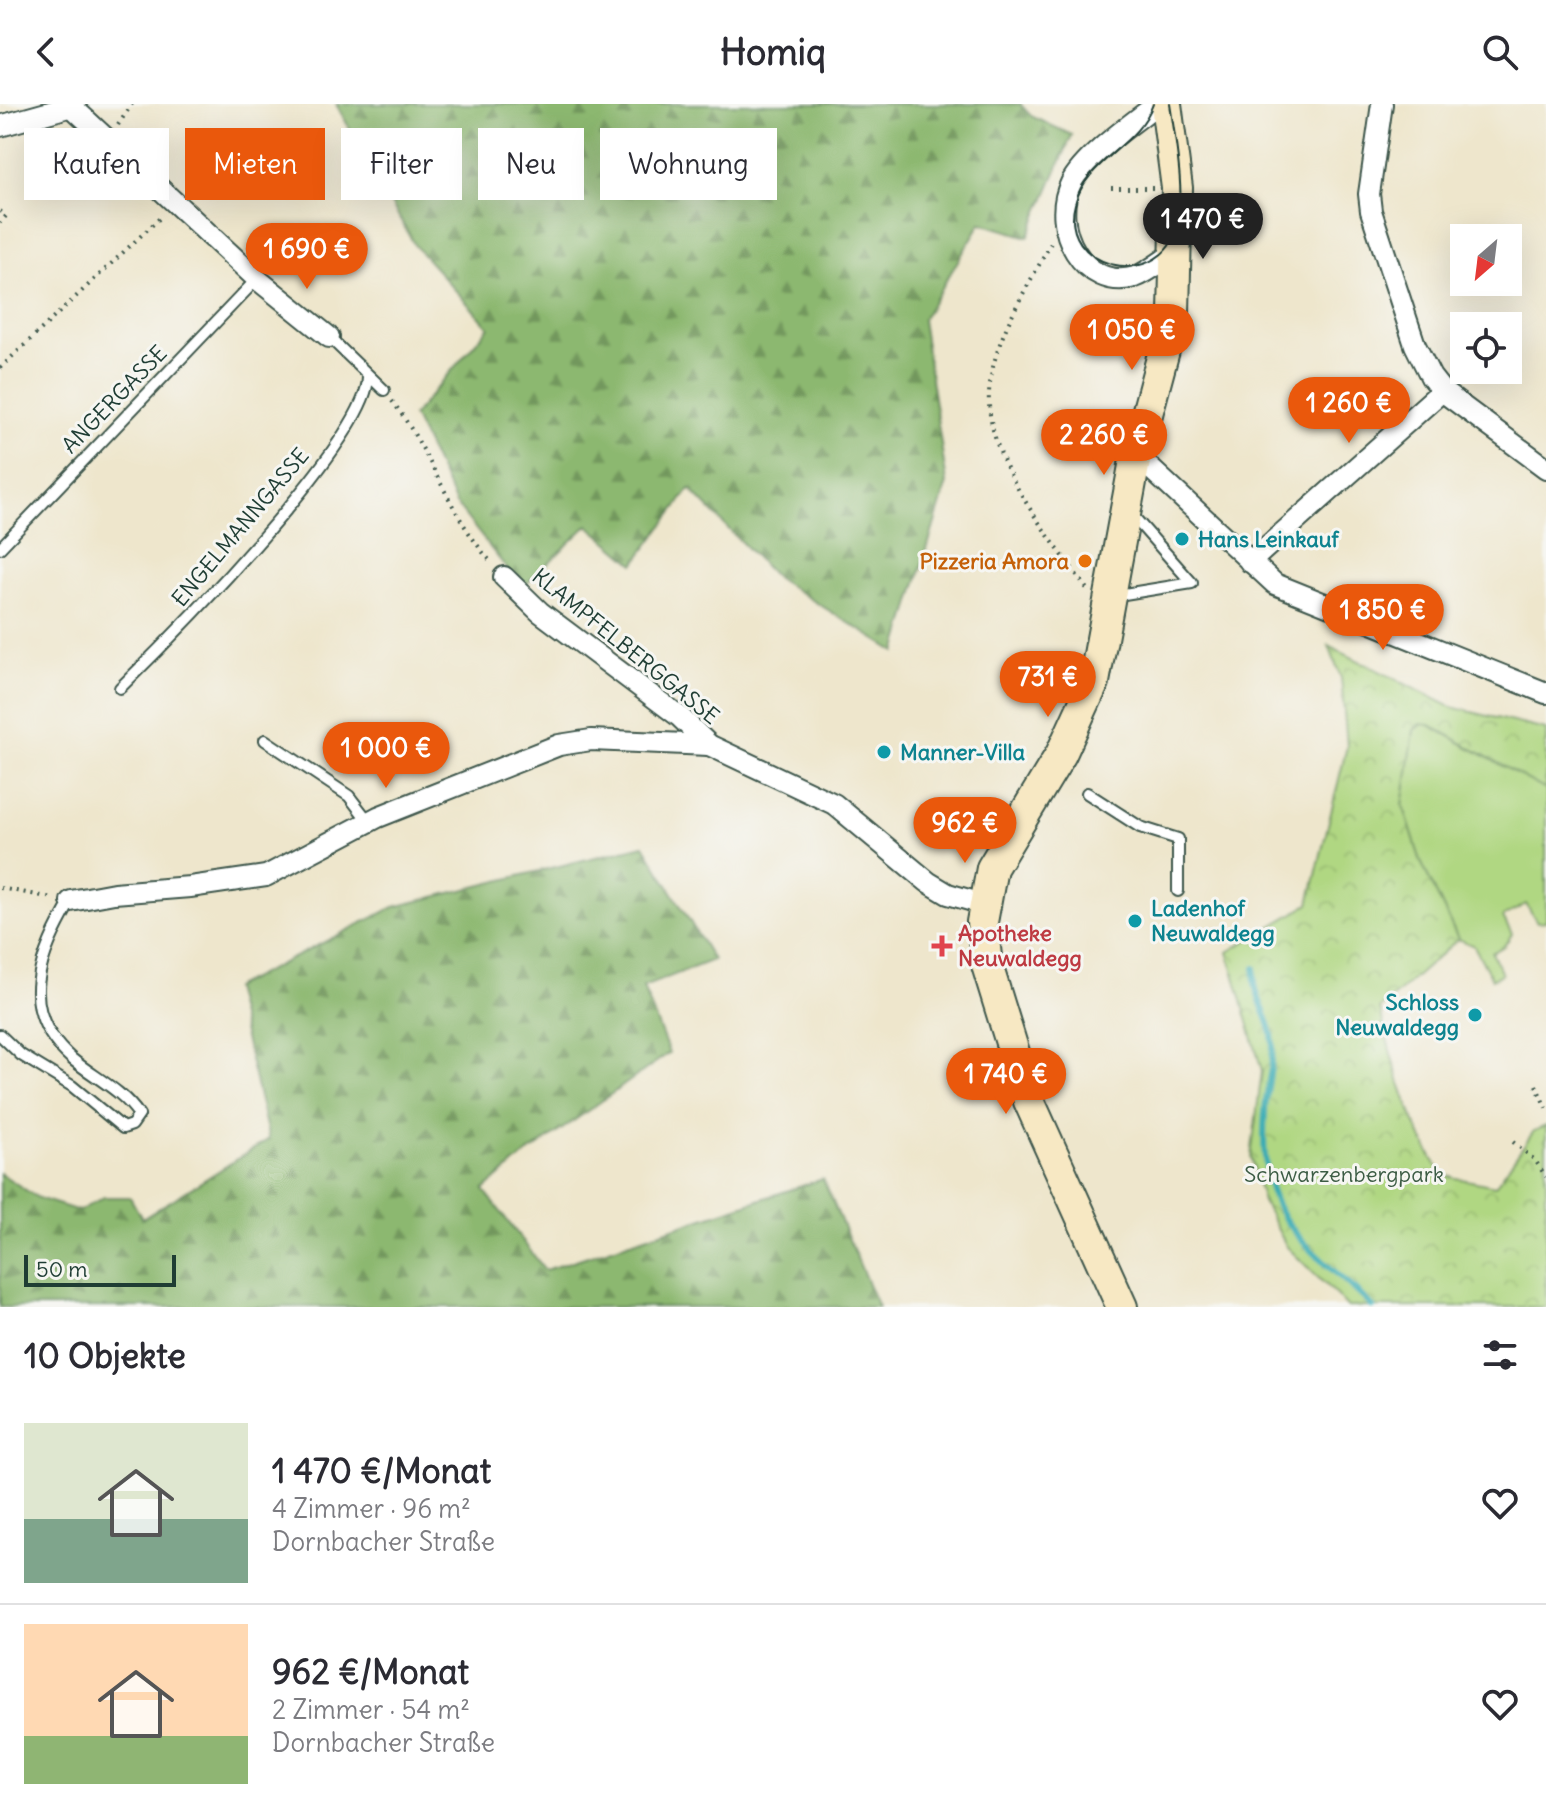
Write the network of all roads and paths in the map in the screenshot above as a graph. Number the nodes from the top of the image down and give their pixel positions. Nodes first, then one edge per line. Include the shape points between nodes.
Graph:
1 (1157, 104) edge
2 (1166, 104) edge
3 (1382, 104) edge
4 (70, 105) edge
5 (0, 126) edge
6 (1111, 188) dead end
7 (1153, 188) dead end
8 (0, 211) edge
9 (159, 218) dead end
10 (0, 223) edge
11 (1065, 232) junction
12 (1177, 251) junction
13 (257, 279) junction
14 (329, 337) joint
15 (0, 368) edge
16 (368, 378) junction
17 (384, 390) joint
18 (1442, 391) junction
19 (1136, 455) junction
20 (1546, 468) edge
21 (1126, 508) junction
22 (0, 548) edge
23 (1250, 562) junction
24 (504, 577) joint
25 (1108, 606) junction
26 (120, 688) dead end
27 (1546, 693) edge
28 (265, 740) dead end
29 (709, 745) junction
30 (1087, 793) dead end
31 (369, 822) junction
32 (0, 888) edge
33 (1178, 891) dead end
34 (71, 901) junction
35 (983, 904) junction
36 (0, 1035) edge
37 (1536, 1085) dead end
38 (1546, 1108) edge
39 (1513, 1142) dead end
40 (1546, 1177) edge
41 (1122, 1307) edge

1 - 11 street via 1072,180 1062,209
2 - 12 main road via 1177,188
3 - 18 street via 1371,211 1419,353
4 - 5 street
4 - 13 street
6 - 7 path
8 - 10 path via 6,216
9 - 15 path
11 - 12 street via 1083,261 1113,276 1134,277
11 - 25 path via 1053,239 1010,320 990,380 989,418 1021,493
12 - 19 main road via 1172,328
13 - 14 street
13 - 22 lane, ANGERGASSE
14 - 16 lane
16 - 17 lane
16 - 26 lane, ENGELMANNGASSE via 368,393 351,422 294,500 196,612
17 - 24 path, KLAMPFELBERGGASSE via 462,521
18 - 20 street
18 - 23 street
19 - 21 main road
19 - 23 street
21 - 25 main road
21 - 25 lane via 1192,583
23 - 27 street via 1294,593
24 - 29 street, KLAMPFELBERGGASSE via 540,612 680,717
25 - 35 main road via 1090,695 992,868
28 - 31 lane via 349,796
29 - 31 street via 575,741
29 - 35 street, KLAMPFELBERGGASSE via 834,804 928,882
30 - 33 lane via 1140,827 1178,839
31 - 34 street via 266,876
32 - 34 path
34 - 36 lane via 39,964 37,990 46,1022 70,1057 131,1103 139,1115 132,1125 116,1124
35 - 41 main road via 987,965 1029,1101
37 - 38 path
39 - 40 path

